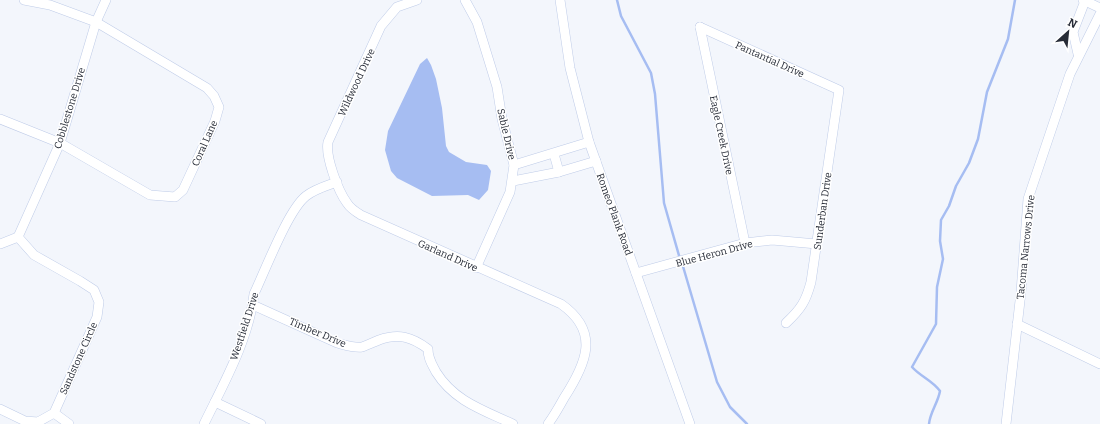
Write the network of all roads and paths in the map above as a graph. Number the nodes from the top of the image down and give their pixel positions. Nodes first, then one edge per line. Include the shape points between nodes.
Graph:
1 (24, 0) edge
2 (106, 0) edge
3 (417, 0) edge
4 (465, 0) edge
5 (560, 0) edge
6 (1084, 1) edge
7 (1100, 8) edge
8 (1100, 14) edge
9 (96, 22) junction
10 (700, 27) joint
11 (1078, 54) junction
12 (839, 90) joint
13 (0, 119) edge
14 (589, 142) junction
15 (60, 143) junction
16 (554, 154) junction
17 (596, 161) junction
18 (514, 165) junction
19 (559, 172) junction
20 (513, 181) junction
21 (337, 182) junction
22 (18, 237) junction
23 (745, 243) junction
24 (0, 244) edge
25 (817, 244) junction
26 (476, 268) junction
27 (636, 273) junction
28 (252, 305) junction
29 (786, 323) dead end
30 (1017, 324) junction
31 (1100, 364) edge
32 (215, 402) junction
33 (0, 409) edge
34 (54, 413) junction
35 (69, 424) edge
36 (204, 424) edge
37 (261, 424) edge
38 (513, 424) edge
39 (548, 424) edge
40 (690, 424) edge
41 (1006, 424) edge

1 - 9 street via 50,5
2 - 9 street, Cobblestone Drive
3 - 21 street, Wildwood Drive via 397,7 381,26 328,142 327,150
4 - 18 street, Sable Drive via 477,22 497,87
5 - 14 street, Romeo Plank Road via 570,68
6 - 7 street
6 - 11 street via 1073,32
8 - 11 street, Tacoma Narrows Drive
9 - 15 street, Cobblestone Drive
9 - 15 street, Coral Lane via 207,88 219,107 183,190 175,197 150,195
10 - 12 street, Pantantial Drive
10 - 23 street, Eagle Creek Drive
11 - 30 street, Tacoma Narrows Drive via 1028,199
12 - 25 street, Sunderban Drive
13 - 15 street
14 - 16 street
14 - 17 street, Romeo Plank Road
15 - 22 street, Cobblestone Drive
16 - 18 street
16 - 19 street
17 - 19 street
17 - 27 street, Romeo Plank Road
18 - 20 street, Sable Drive
19 - 20 street
20 - 26 street, Sable Drive
21 - 26 street, Garland Drive via 347,203 361,215
21 - 28 street, Westfield Drive via 317,189 295,208 254,294
22 - 24 street
22 - 34 street, Sandstone Circle via 34,255 94,290 99,302 97,317
23 - 25 street, Blue Heron Drive via 772,240
23 - 27 street, Blue Heron Drive
25 - 29 street, Sunderban Drive via 812,282 806,301
26 - 39 street, Garland Drive via 561,304 573,313 586,334 583,365 578,378
27 - 40 street, Romeo Plank Road
28 - 32 street, Westfield Drive via 238,351
28 - 38 street, Timber Drive via 349,346 361,347 396,336 407,336 428,349 428,358 449,390 459,398
30 - 31 street
30 - 41 street, Tacoma Narrows Drive
32 - 36 street, Westfield Drive
32 - 37 street
33 - 34 street via 25,421 38,422
34 - 35 street

